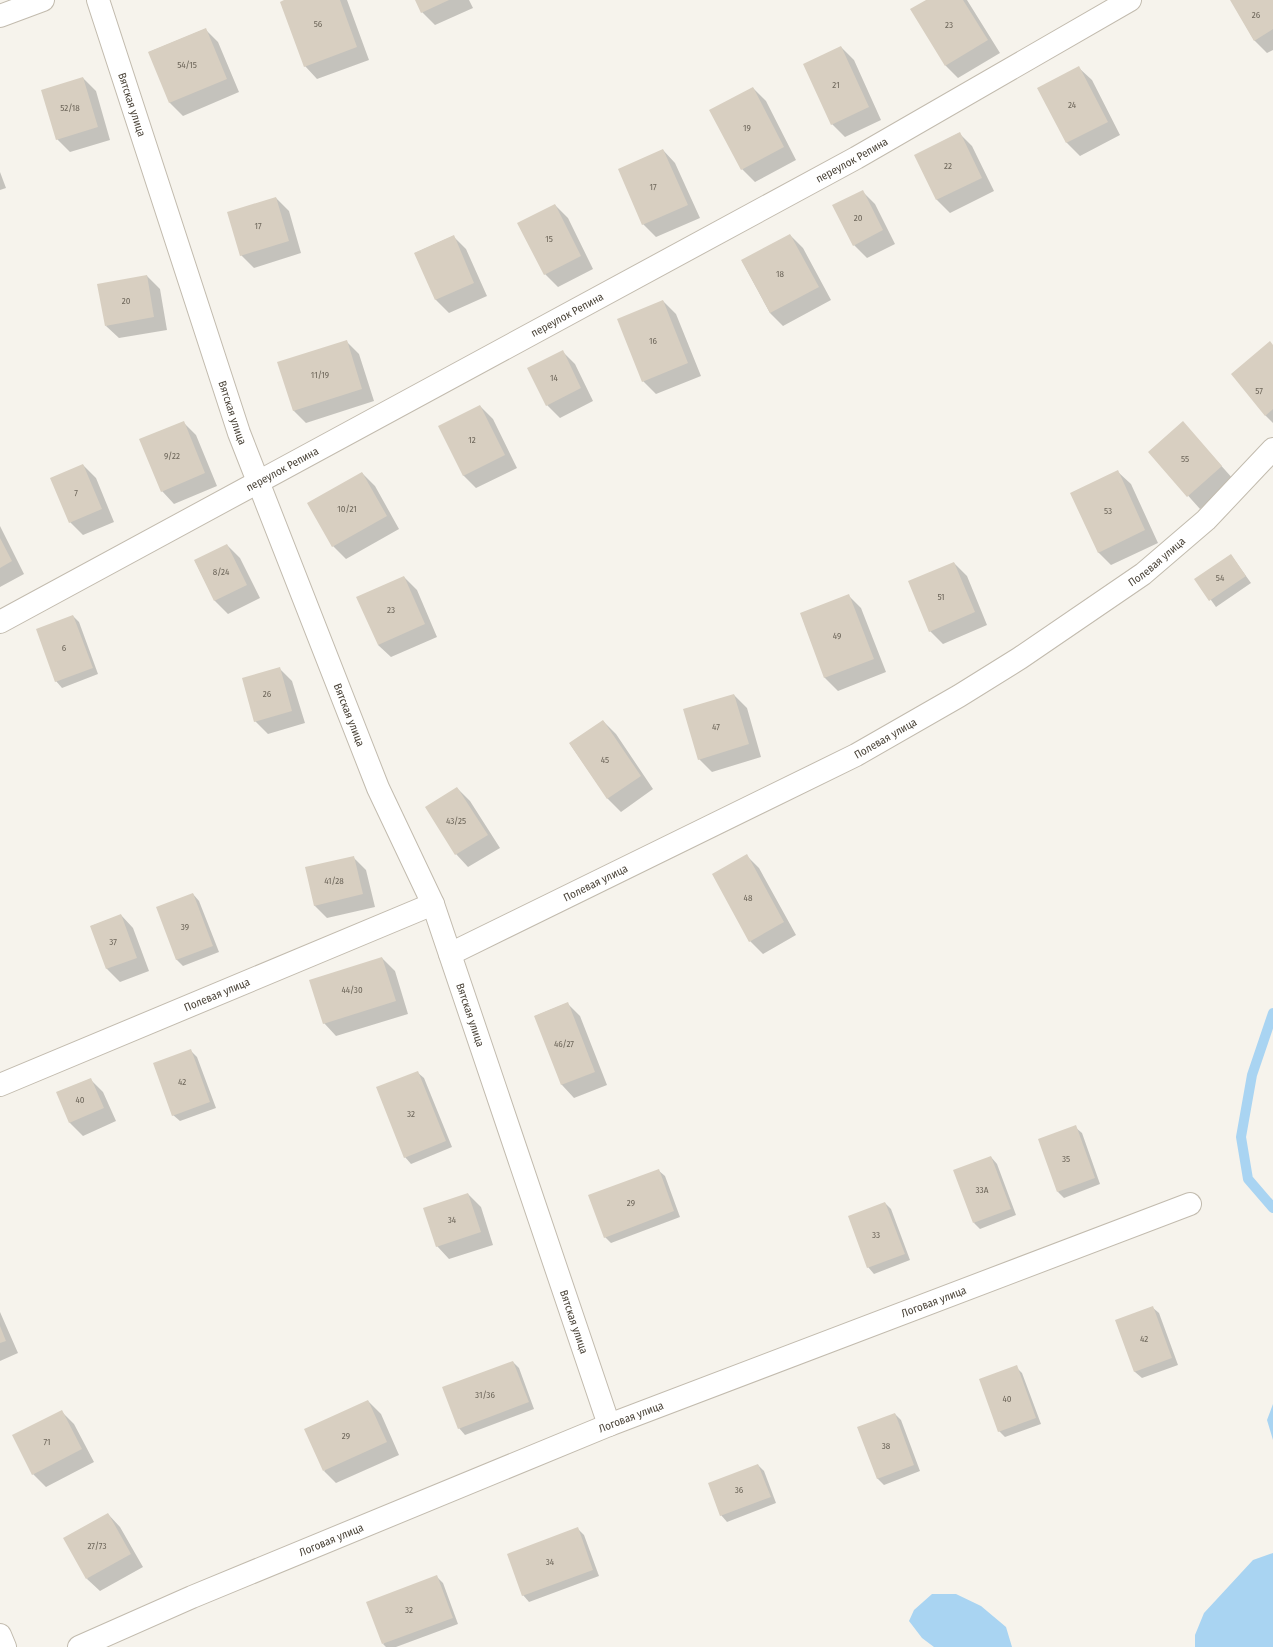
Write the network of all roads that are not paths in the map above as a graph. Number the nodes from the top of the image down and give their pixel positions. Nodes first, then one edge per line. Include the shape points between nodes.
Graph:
1 (43, 0) edge
2 (98, 0) edge
3 (1130, 0) edge
4 (0, 16) edge
5 (1273, 449) edge
6 (258, 482) junction
7 (0, 622) edge
8 (433, 904) junction
9 (450, 954) junction
10 (0, 1085) edge
11 (1190, 1204) dead end
12 (609, 1425) junction
13 (0, 1636) edge
14 (5, 1647) edge
15 (79, 1647) edge

1 - 4 street
2 - 6 street, Вятская улица via 239,433
3 - 6 street, переулок Репина via 856,158
5 - 9 street, Полевая улица via 1206,520 1143,574 1020,658 959,696 856,755
6 - 7 street, переулок Репина
6 - 8 street, Вятская улица via 378,788
8 - 9 street, Вятская улица
8 - 10 street, Полевая улица
9 - 12 street, Вятская улица
11 - 12 street, Логовая улица
12 - 15 street, Логовая улица via 192,1597
13 - 14 street

